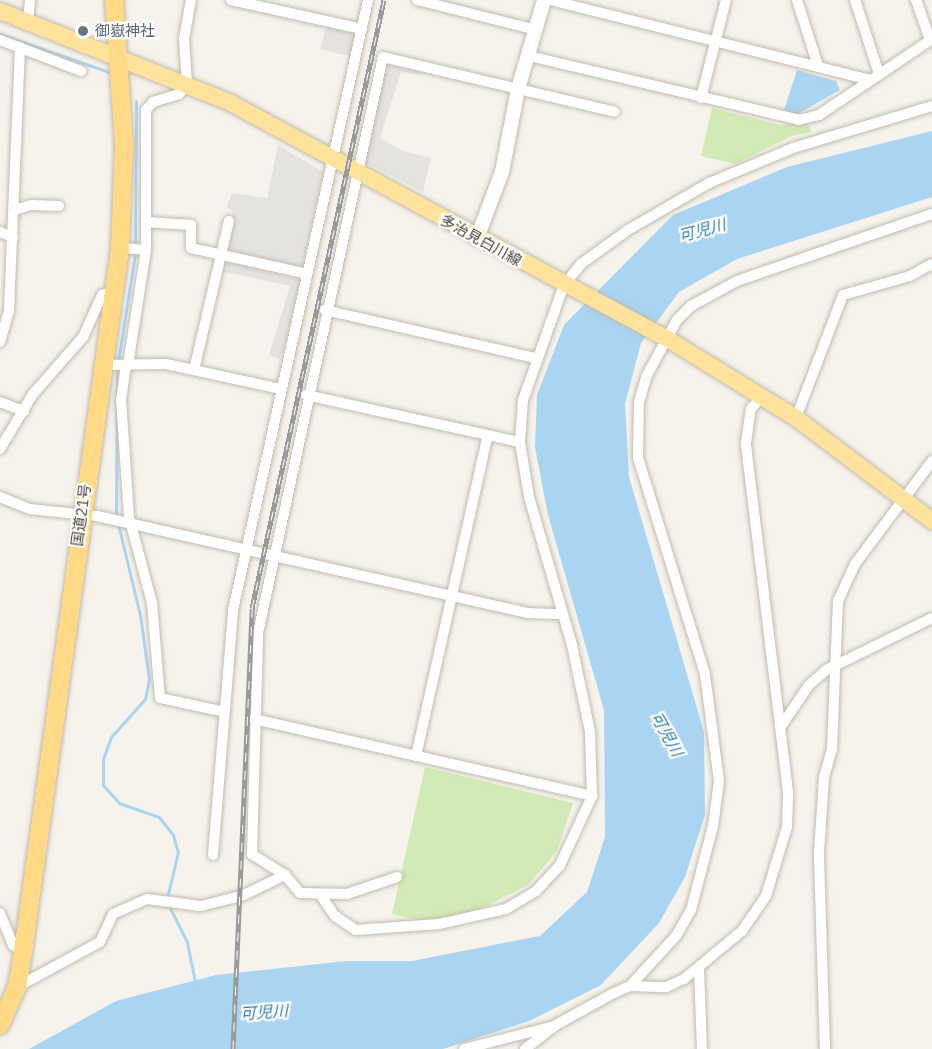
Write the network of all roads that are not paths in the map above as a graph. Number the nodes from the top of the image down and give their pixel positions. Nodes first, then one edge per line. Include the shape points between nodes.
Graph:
1 (30, 0) edge
2 (114, 0) edge
3 (191, 0) edge
4 (231, 0) edge
5 (368, 0) edge
6 (417, 0) edge
7 (544, 0) edge
8 (550, 0) edge
9 (726, 0) edge
10 (797, 0) edge
11 (855, 0) edge
12 (916, 0) edge
13 (265, 4) edge
14 (464, 6) edge
15 (0, 11) edge
16 (28, 20) junction
17 (362, 29) junction
18 (536, 30) junction
19 (931, 39) edge
20 (0, 40) edge
21 (716, 41) junction
22 (20, 47) junction
23 (530, 56) junction
24 (121, 57) junction
25 (818, 66) junction
26 (81, 71) dead end
27 (875, 77) junction
28 (187, 84) junction
29 (518, 89) junction
30 (701, 98) junction
31 (932, 106) edge
32 (615, 112) dead end
33 (332, 160) junction
34 (358, 172) junction
35 (59, 206) dead end
36 (14, 210) junction
37 (932, 214) edge
38 (229, 221) dead end
39 (146, 222) junction
40 (0, 232) edge
41 (13, 237) junction
42 (477, 238) junction
43 (120, 248) junction
44 (146, 250) junction
45 (221, 255) junction
46 (932, 264) edge
47 (307, 274) junction
48 (564, 285) junction
49 (114, 291) junction
50 (325, 310) junction
51 (2, 326) edge
52 (666, 338) junction
53 (0, 342) edge
54 (535, 358) junction
55 (102, 365) junction
56 (127, 365) junction
57 (194, 370) junction
58 (281, 389) junction
59 (306, 395) junction
60 (762, 396) junction
61 (0, 402) edge
62 (24, 411) junction
63 (796, 418) junction
64 (488, 435) junction
65 (520, 442) junction
66 (0, 449) edge
67 (932, 461) edge
68 (0, 497) edge
69 (902, 502) junction
70 (81, 513) junction
71 (932, 522) edge
72 (134, 525) junction
73 (246, 549) junction
74 (272, 555) junction
75 (453, 595) junction
76 (562, 614) junction
77 (932, 618) edge
78 (835, 666) junction
79 (225, 712) junction
80 (254, 719) junction
81 (782, 725) junction
82 (416, 756) junction
83 (592, 796) junction
84 (213, 855) dead end
85 (285, 875) junction
86 (397, 877) dead end
87 (320, 894) junction
88 (0, 913) edge
89 (22, 952) junction
90 (699, 968) junction
91 (630, 986) junction
92 (17, 987) junction
93 (0, 1025) edge
94 (554, 1026) junction
95 (464, 1049) edge
96 (525, 1049) edge
97 (702, 1049) edge
98 (825, 1049) edge

1 - 16 street
2 - 24 highway, 国道21号
3 - 28 street via 184,39
4 - 13 street
5 - 17 street
6 - 14 street
7 - 18 street
8 - 21 street
9 - 21 street
10 - 25 street
11 - 27 street
12 - 19 street
13 - 17 street
14 - 18 street
15 - 16 main road, 多治見白川線
16 - 24 main road, 多治見白川線
17 - 33 street
18 - 23 street
19 - 27 street
20 - 22 street
21 - 25 street
21 - 30 street
22 - 26 street
22 - 36 street
23 - 29 street
23 - 30 street
24 - 28 main road, 多治見白川線
24 - 43 highway, 国道21号
25 - 27 street
27 - 30 street via 819,115 799,120
28 - 33 main road, 多治見白川線
28 - 39 street via 179,94 153,102 146,110
29 - 32 street
29 - 34 street via 383,57
29 - 42 street via 502,172
31 - 48 street via 793,148 710,183 628,230 581,264
33 - 34 main road, 多治見白川線
33 - 47 street
34 - 42 main road, 多治見白川線
34 - 50 street
35 - 36 street via 32,205
36 - 41 street
37 - 52 street via 737,281 691,306
38 - 45 street
39 - 44 street
39 - 45 street via 191,225 191,248
40 - 41 street
41 - 51 street
42 - 48 main road, 多治見白川線
43 - 44 street
43 - 49 highway, 国道21号
44 - 56 street
45 - 47 street
45 - 57 street
46 - 63 street via 910,276 843,295
47 - 58 street
48 - 52 main road, 多治見白川線
48 - 54 street
49 - 55 highway, 国道21号
49 - 62 street via 102,295 83,337
50 - 54 street
50 - 59 street
51 - 53 street
52 - 60 main road, 多治見白川線
52 - 91 street via 639,402 638,457 705,674 719,782 713,826 691,910 676,936
54 - 65 street via 523,400
55 - 56 street
55 - 70 highway, 国道21号
56 - 57 street via 166,364
56 - 72 street via 121,399
57 - 58 street
58 - 73 street
59 - 64 street
59 - 74 street
60 - 63 main road, 多治見白川線
60 - 81 street via 751,410 746,443
61 - 62 street
62 - 66 street
63 - 69 main road, 多治見白川線
64 - 65 street
64 - 75 street
65 - 76 street via 529,497
67 - 69 street
68 - 70 street via 29,509
69 - 71 main road, 多治見白川線
69 - 78 street via 842,589 836,616
70 - 72 street
70 - 89 highway, 国道21号
72 - 73 street
72 - 79 street via 152,603 160,698
73 - 74 street
73 - 79 street via 233,610
74 - 75 street
74 - 80 street via 258,633
75 - 76 street via 528,613
75 - 82 street
76 - 83 street via 590,732
77 - 78 street
78 - 81 street via 809,685
78 - 98 street via 832,749 824,777 819,853
79 - 84 street
80 - 82 street
80 - 85 street via 252,854
81 - 90 street via 788,792 782,852 758,912
82 - 83 street
83 - 87 street via 560,865 536,891 506,909 449,922 357,930 335,916
85 - 87 street via 300,893
85 - 92 street via 244,895 201,906 147,899 132,903 113,914 100,942
86 - 87 street via 347,894
88 - 89 street via 13,945
89 - 92 highway, 国道21号
90 - 91 street via 666,987
90 - 97 street
91 - 94 street
92 - 93 highway, 国道21号
94 - 95 street
94 - 96 street

